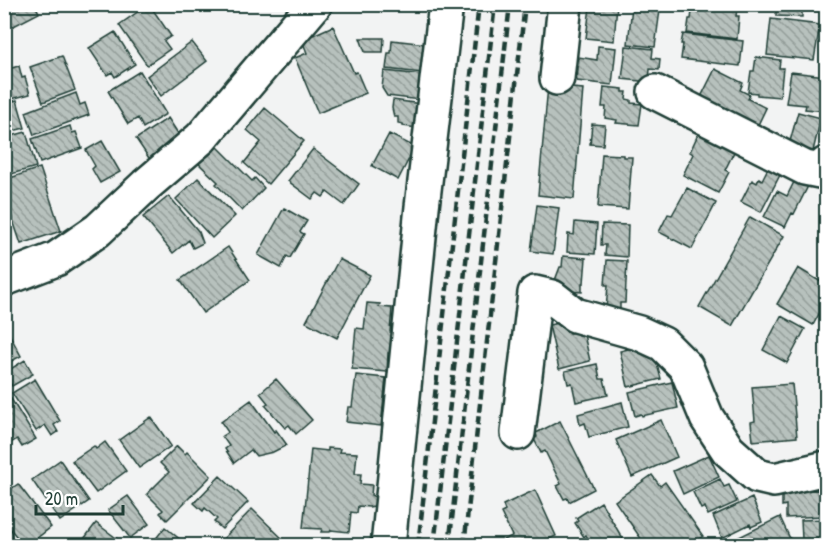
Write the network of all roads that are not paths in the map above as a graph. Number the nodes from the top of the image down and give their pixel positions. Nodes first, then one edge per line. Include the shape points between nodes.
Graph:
1 (315, 4) edge
2 (446, 4) edge
3 (565, 4) edge
4 (556, 78) dead end
5 (655, 92) dead end
6 (826, 164) edge
7 (7, 269) edge
8 (518, 433) dead end
9 (826, 468) edge
10 (386, 539) edge

1 - 7 street via 201,138 98,230 56,259
2 - 10 street
3 - 4 street
5 - 6 street via 805,168 820,171
8 - 9 street via 535,293 552,297 575,315 663,344 686,367 707,418 728,450 758,476 774,480

